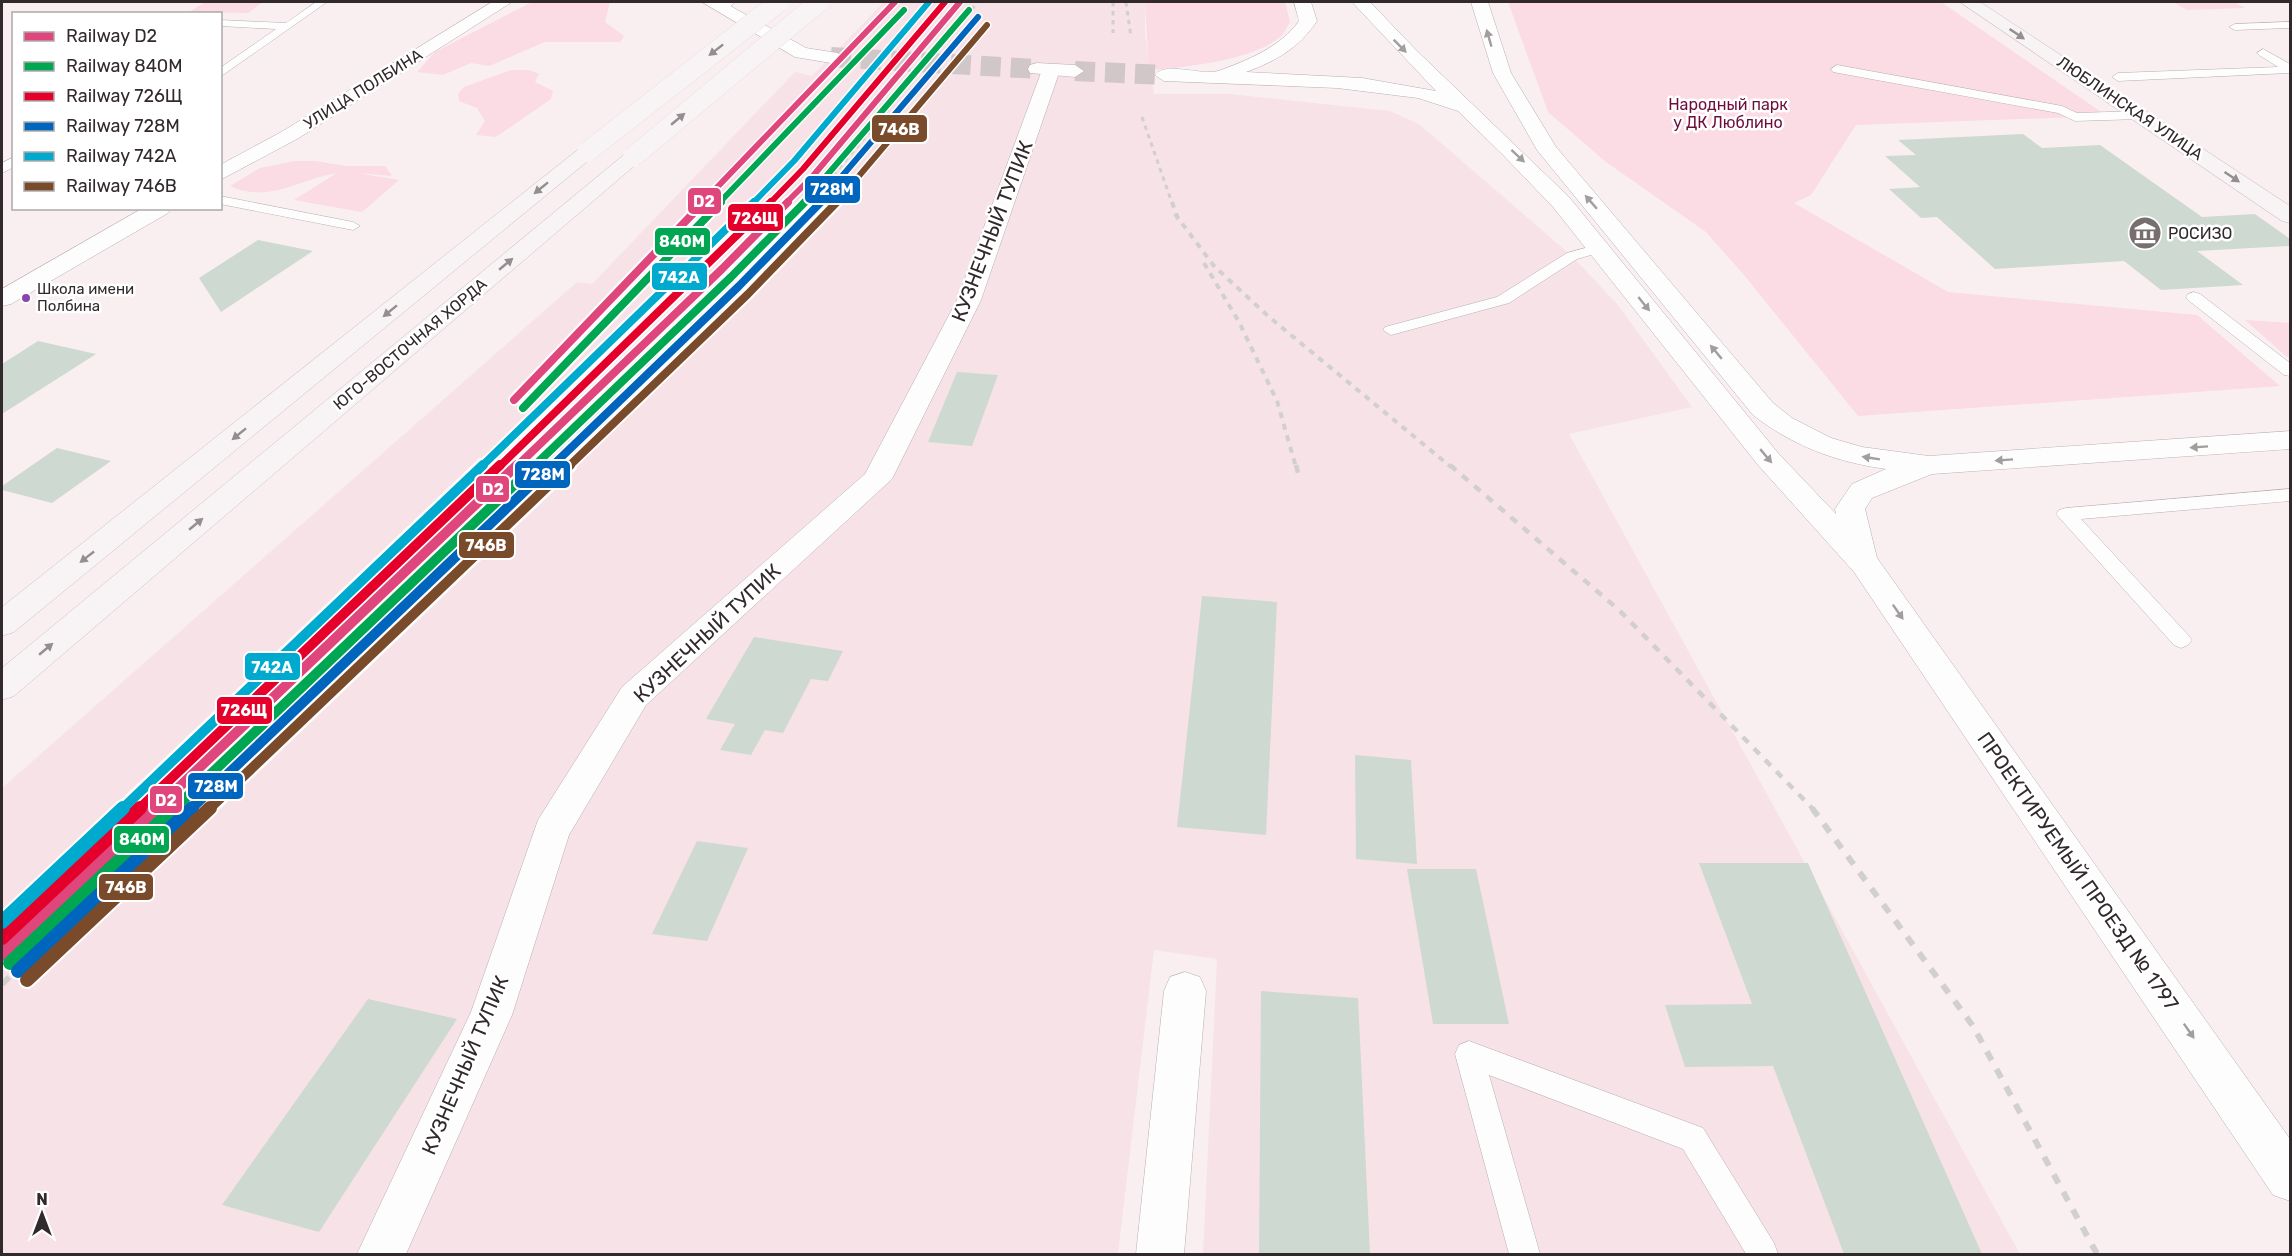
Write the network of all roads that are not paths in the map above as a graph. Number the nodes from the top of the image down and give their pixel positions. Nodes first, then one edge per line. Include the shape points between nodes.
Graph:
1 (322, 2) edge
2 (503, 2) edge
3 (779, 2) edge
4 (819, 2) edge
5 (1302, 2) edge
6 (1361, 2) edge
7 (1479, 2) edge
8 (1969, 2) edge
9 (2002, 2) edge
10 (721, 3) edge
11 (2031, 20) dead end
12 (222, 23) edge
13 (2290, 25) edge
14 (287, 26) junction
15 (2235, 27) dead end
16 (1279, 50) junction
17 (2263, 53) dead end
18 (831, 57) tunnel mouth
19 (2099, 64) dead end
20 (1837, 69) dead end
21 (2290, 69) edge
22 (1054, 70) dead end
23 (222, 73) edge
24 (1164, 75) tunnel mouth
25 (1202, 76) junction
26 (2118, 77) junction
27 (1317, 80) junction
28 (2143, 105) junction
29 (1474, 117) junction
30 (222, 173) edge
31 (222, 201) edge
32 (157, 210) edge
33 (2290, 216) edge
34 (353, 226) dead end
35 (1600, 248) junction
36 (2194, 297) dead end
37 (2, 299) edge
38 (1391, 330) dead end
39 (2290, 371) edge
40 (2290, 440) edge
41 (1929, 465) junction
42 (2290, 495) edge
43 (1865, 564) junction
44 (2, 624) edge
45 (2181, 640) dead end
46 (2, 687) edge
47 (1185, 991) dead end
48 (2290, 1178) edge
49 (381, 1254) edge
50 (1160, 1254) edge
51 (1524, 1254) edge
52 (1763, 1254) edge

1 - 14 lane
2 - 30 main road, УЛИЦА ПОЛБИНА
3 -> 44 main road, ЮГО-ВОСТОЧНАЯ ХОРДА, bridge
46 -> 4 main road, ЮГО-ВОСТОЧНАЯ ХОРДА, bridge
5 - 16 main road via 1308,21 1299,37
6 -> 29 main road via 1390,36
41 -> 7 main road via 1865,458 1810,442 1763,409 1547,150 1502,74
8 -> 28 main road, ЛЮБЛИНСКАЯ УЛИЦА
9 - 11 main road
10 - 18 main road via 801,53
12 - 14 lane
13 - 15 lane
14 - 23 lane
16 - 25 main road via 1227,72
16 - 27 main road via 1277,60 1283,67
17 - 21 lane
19 - 26 main road, ЛЮБЛИНСКАЯ УЛИЦА
20 - 28 lane via 2062,110 2075,117
21 - 26 lane
22 - 49 main road, КУЗНЕЧНЫЙ ТУПИК via 969,300 878,479 634,696 551,831 491,1015
24 - 25 main road
25 - 27 main road
26 - 28 main road, ЛЮБЛИНСКАЯ УЛИЦА
27 - 29 main road via 1412,91 1447,101
28 -> 33 main road, ЛЮБЛИНСКАЯ УЛИЦА
29 -> 35 main road via 1532,169
31 - 34 lane
32 - 37 main road
35 - 38 lane via 1572,256 1503,300
35 -> 43 main road via 1768,459
36 - 39 lane
40 -> 41 main road
41 - 43 main road via 1862,491 1850,510
42 - 45 lane via 2066,514
43 -> 48 main road, ПРОЕКТИРУЕМЫЙ ПРОЕЗД № 1797
47 - 50 main road
51 - 52 lane via 1469,1054 1693,1138

